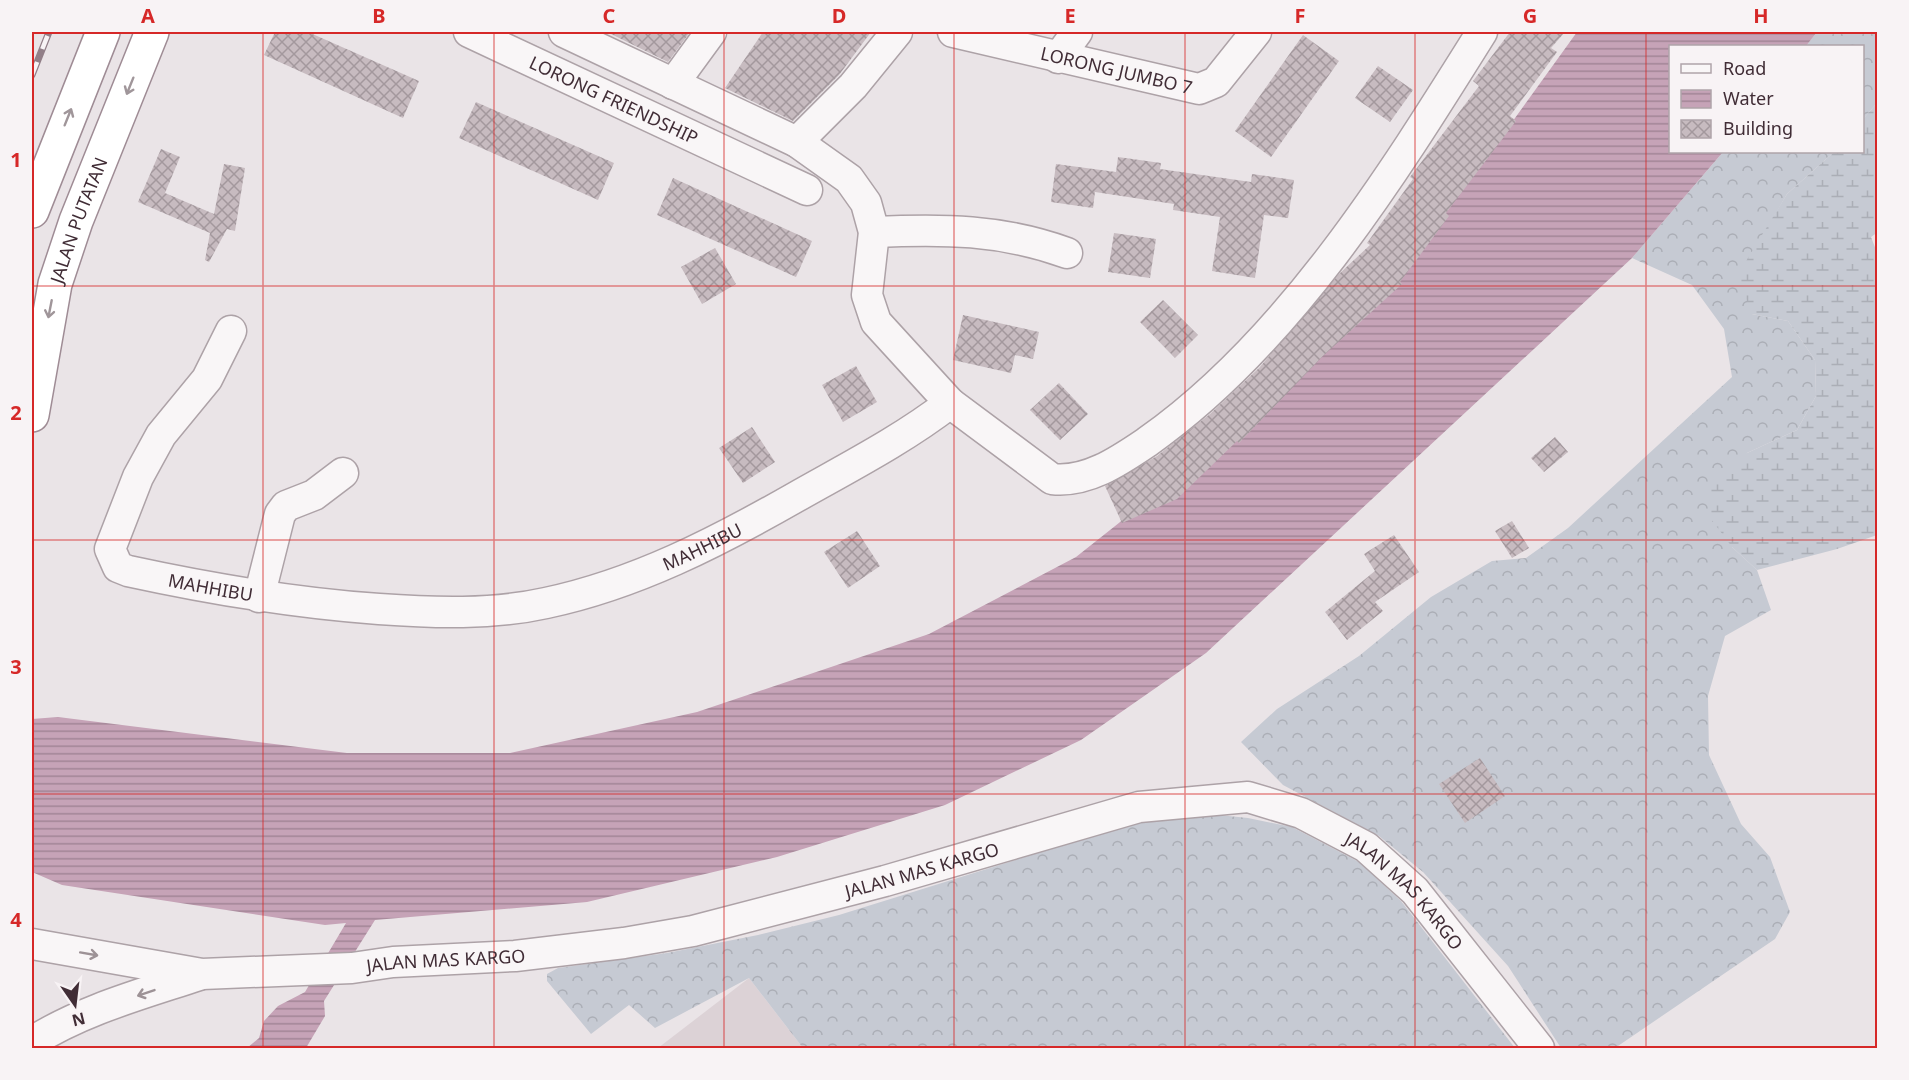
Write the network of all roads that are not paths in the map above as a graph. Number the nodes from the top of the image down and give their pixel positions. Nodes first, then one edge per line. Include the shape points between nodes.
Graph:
1 (103, 32) edge
2 (152, 32) edge
3 (469, 32) edge
4 (564, 32) edge
5 (711, 32) edge
6 (897, 32) edge
7 (953, 32) edge
8 (1077, 32) edge
9 (1256, 32) edge
10 (1482, 32) edge
11 (1058, 58) junction
12 (673, 84) junction
13 (788, 138) junction
14 (50, 165) junction
15 (760, 166) junction
16 (807, 190) dead end
17 (32, 192) edge
18 (32, 211) edge
19 (874, 232) junction
20 (1067, 253) dead end
21 (231, 331) dead end
22 (950, 403) junction
23 (32, 415) edge
24 (343, 473) dead end
25 (259, 597) junction
26 (32, 944) edge
27 (202, 974) junction
28 (32, 1042) edge
29 (1539, 1048) edge

14 -> 1 highway
2 -> 23 highway, JALAN PUTATAN via 75,221 55,284
3 - 15 street, LORONG FRIENDSHIP
4 - 12 street
5 - 12 street
6 - 13 street via 853,86
7 - 11 street, LORONG JUMBO 7
8 - 11 street
9 - 11 street, LORONG JUMBO 7 via 1216,82 1199,89
10 - 22 street via 1379,189 1299,297 1197,403 1160,433 1127,456 1084,477 1052,479
12 - 13 street
13 - 15 street
13 - 19 street via 849,179 866,203
14 - 17 highway
14 - 18 highway
15 - 16 street, LORONG FRIENDSHIP
19 - 20 street via 984,232 1032,241
19 - 22 street via 867,295 876,322
21 - 25 street, MAHHIBU via 207,379 161,435 138,477 111,542 111,555 118,567 128,571
22 - 25 street, MAHHIBU via 916,430 709,545 573,597 544,604 447,612
24 - 25 street via 314,495 286,506 280,514
26 -> 27 street, JALAN MAS KARGO
27 -> 28 street, JALAN MAS KARGO via 99,1009
27 - 29 street, JALAN MAS KARGO via 352,968 624,943 693,931 885,881 1139,807 1248,796 1335,829 1391,867

